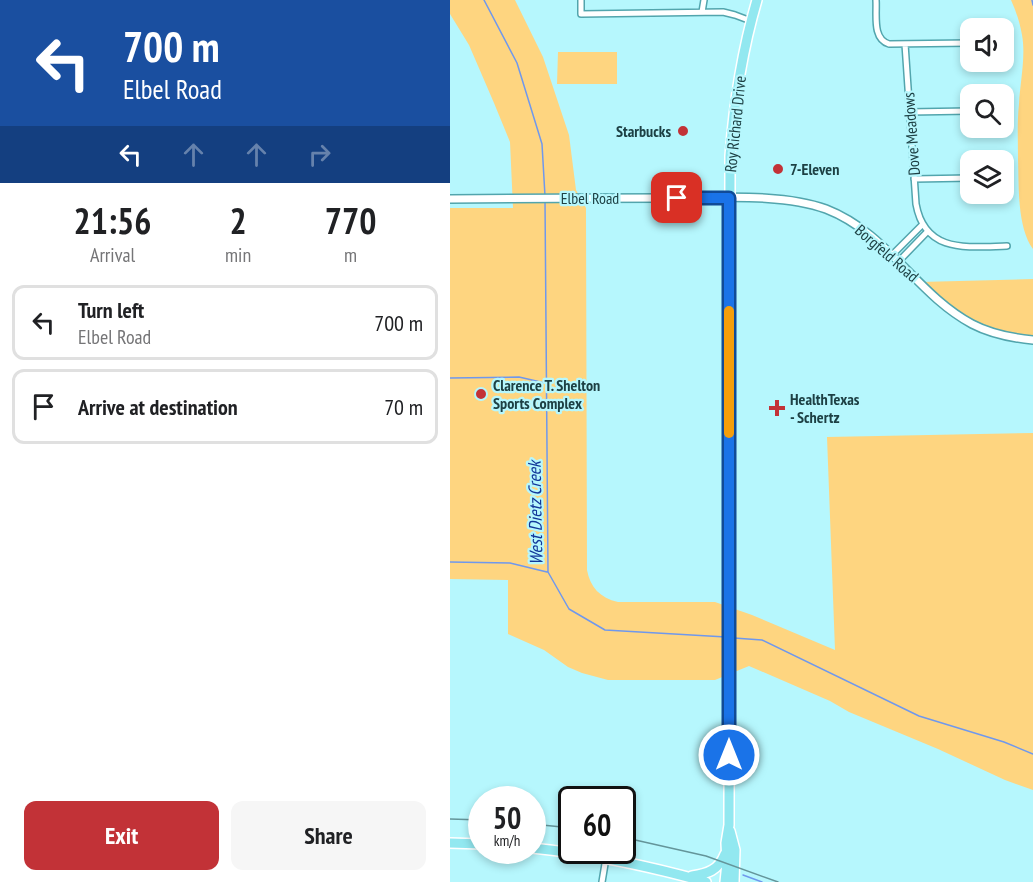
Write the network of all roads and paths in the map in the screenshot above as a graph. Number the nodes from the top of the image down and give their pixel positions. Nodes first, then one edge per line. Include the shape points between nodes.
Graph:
1 (581, 0) edge
2 (704, 0) edge
3 (757, 0) edge
4 (876, 0) edge
5 (702, 12) junction
6 (751, 21) junction
7 (960, 43) edge
8 (905, 44) junction
9 (960, 111) edge
10 (909, 112) junction
11 (960, 178) edge
12 (914, 179) junction
13 (729, 198) junction
14 (450, 199) edge
15 (926, 228) junction
16 (1007, 246) dead end
17 (893, 255) junction
18 (899, 261) junction
19 (1033, 340) edge
20 (729, 825) junction
21 (450, 843) edge
22 (468, 844) edge
23 (726, 852) junction
24 (605, 864) edge
25 (636, 864) edge
26 (687, 877) junction
27 (602, 882) edge
28 (706, 882) edge
29 (724, 882) edge
30 (734, 882) edge

1 - 5 street via 581,14
2 - 5 street
3 - 6 main road, Roy Richard Drive
4 - 8 street via 880,39 889,44
5 - 6 street via 723,12
6 - 13 main road, Roy Richard Drive via 732,127
7 - 8 street
8 - 10 street, Dove Meadows
9 - 10 street
10 - 12 street, Dove Meadows
11 - 12 street
12 - 15 street, Dove Meadows via 917,212
13 - 14 street, Elbel Road
13 - 17 street, Borgfeld Road via 816,206 868,232
13 - 20 main road, Roy Richard Drive
15 - 16 street via 938,239 955,246
15 - 17 street
15 - 18 street
17 - 18 street, Borgfeld Road
18 - 19 street, Borgfeld Road via 944,305 969,323 1010,337
20 - 23 main road, Roy Richard Drive
20 - 30 main road, Roy Richard Drive via 735,850
21 - 22 main road
23 - 26 main road via 718,868
23 - 29 main road, Roy Richard Drive
24 - 27 street
25 - 26 main road
26 - 28 main road

